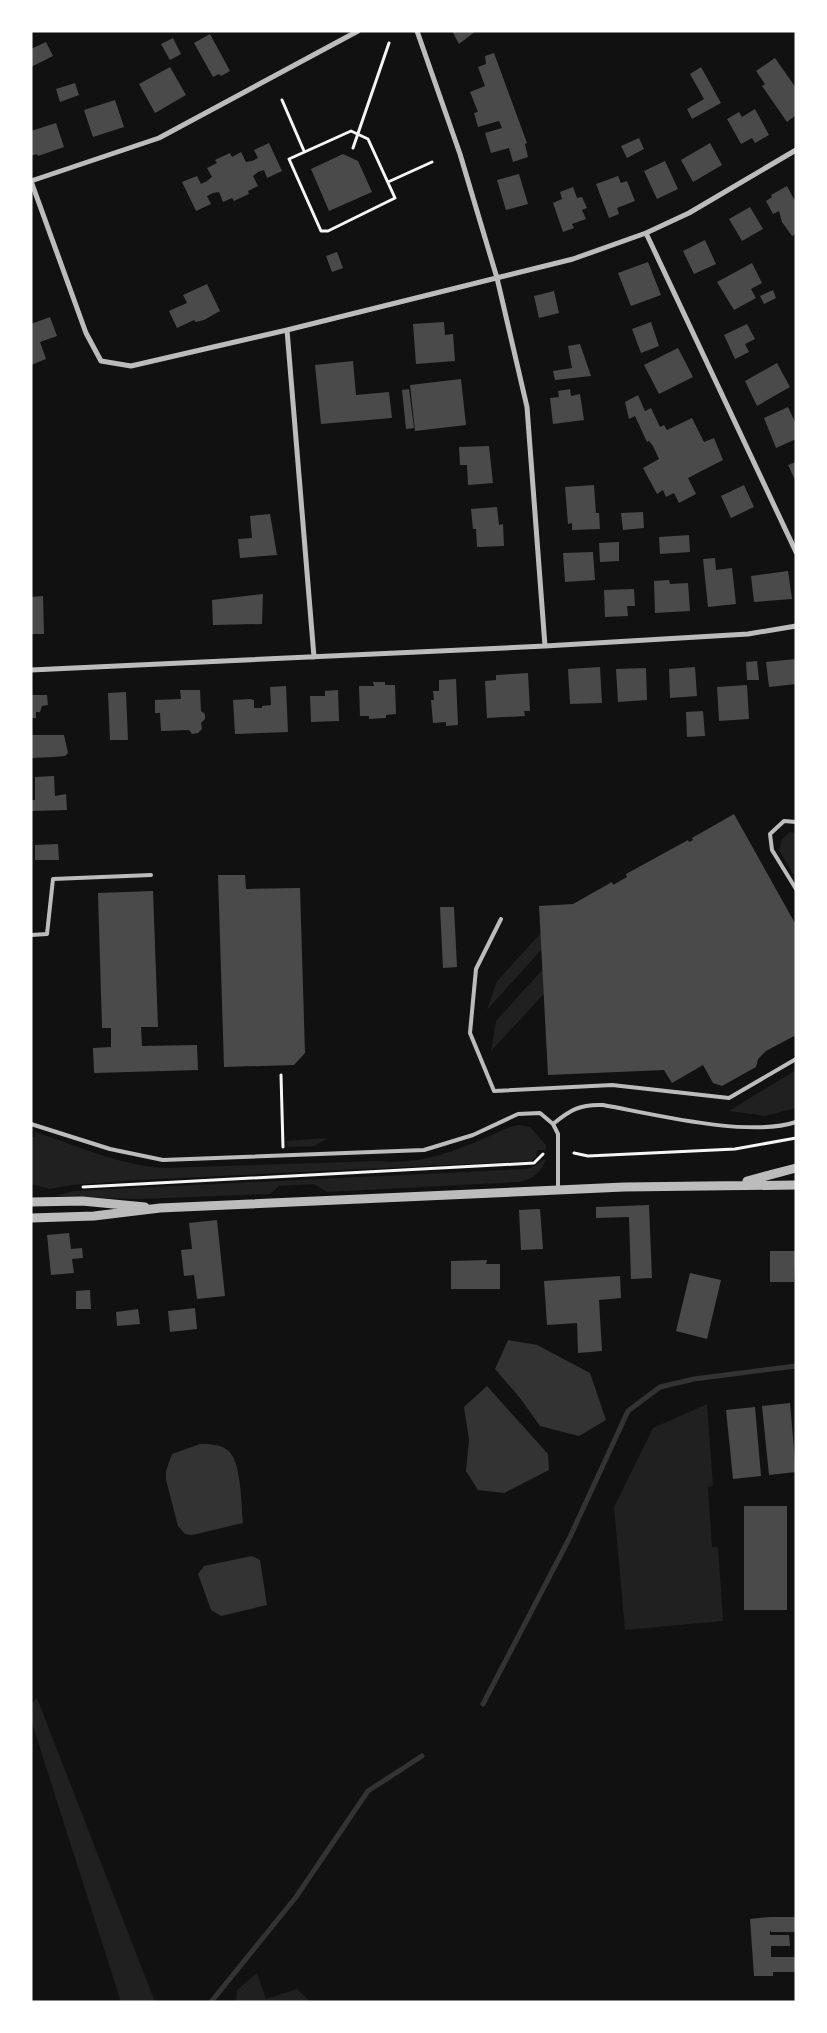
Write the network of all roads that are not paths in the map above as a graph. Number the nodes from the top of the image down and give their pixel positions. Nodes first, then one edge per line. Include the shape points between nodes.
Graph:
1 (358, 31) edge
2 (417, 31) edge
3 (796, 150) edge
4 (31, 181) edge
5 (646, 232) junction
6 (497, 278) junction
7 (287, 330) junction
8 (796, 552) edge
9 (796, 626) edge
10 (545, 646) junction
11 (314, 657) junction
12 (31, 670) edge
13 (796, 822) edge
14 (150, 875) dead end
15 (796, 889) edge
16 (501, 919) dead end
17 (31, 935) edge
18 (796, 1059) edge
19 (796, 1122) edge
20 (31, 1124) edge
21 (553, 1124) junction
22 (796, 1168) edge
23 (796, 1185) edge
24 (720, 1186) junction
25 (558, 1190) junction
26 (31, 1202) edge
27 (160, 1208) junction
28 (31, 1218) edge

1 - 4 street via 159,138
2 - 6 street via 460,154
3 - 5 street via 689,213
4 - 7 street via 86,333 101,361 130,366
5 - 6 street via 573,259
5 - 8 street
6 - 7 street
6 - 10 street via 527,407
7 - 11 street
9 - 10 street via 748,634
10 - 11 street
11 - 12 street
13 - 15 lane via 784,821 770,834 772,850
14 - 17 lane via 53,879 47,934
16 - 18 lane via 476,969 470,1033 494,1091 612,1085 729,1098
19 - 21 lane via 765,1127 700,1122 593,1104 571,1109
20 - 21 lane via 110,1150 163,1160 424,1150 473,1135 518,1114 540,1113
21 - 25 lane via 558,1134
22 - 24 street
23 - 24 street
24 - 25 street
25 - 27 street
26 - 27 street via 89,1201
27 - 28 street via 94,1216

